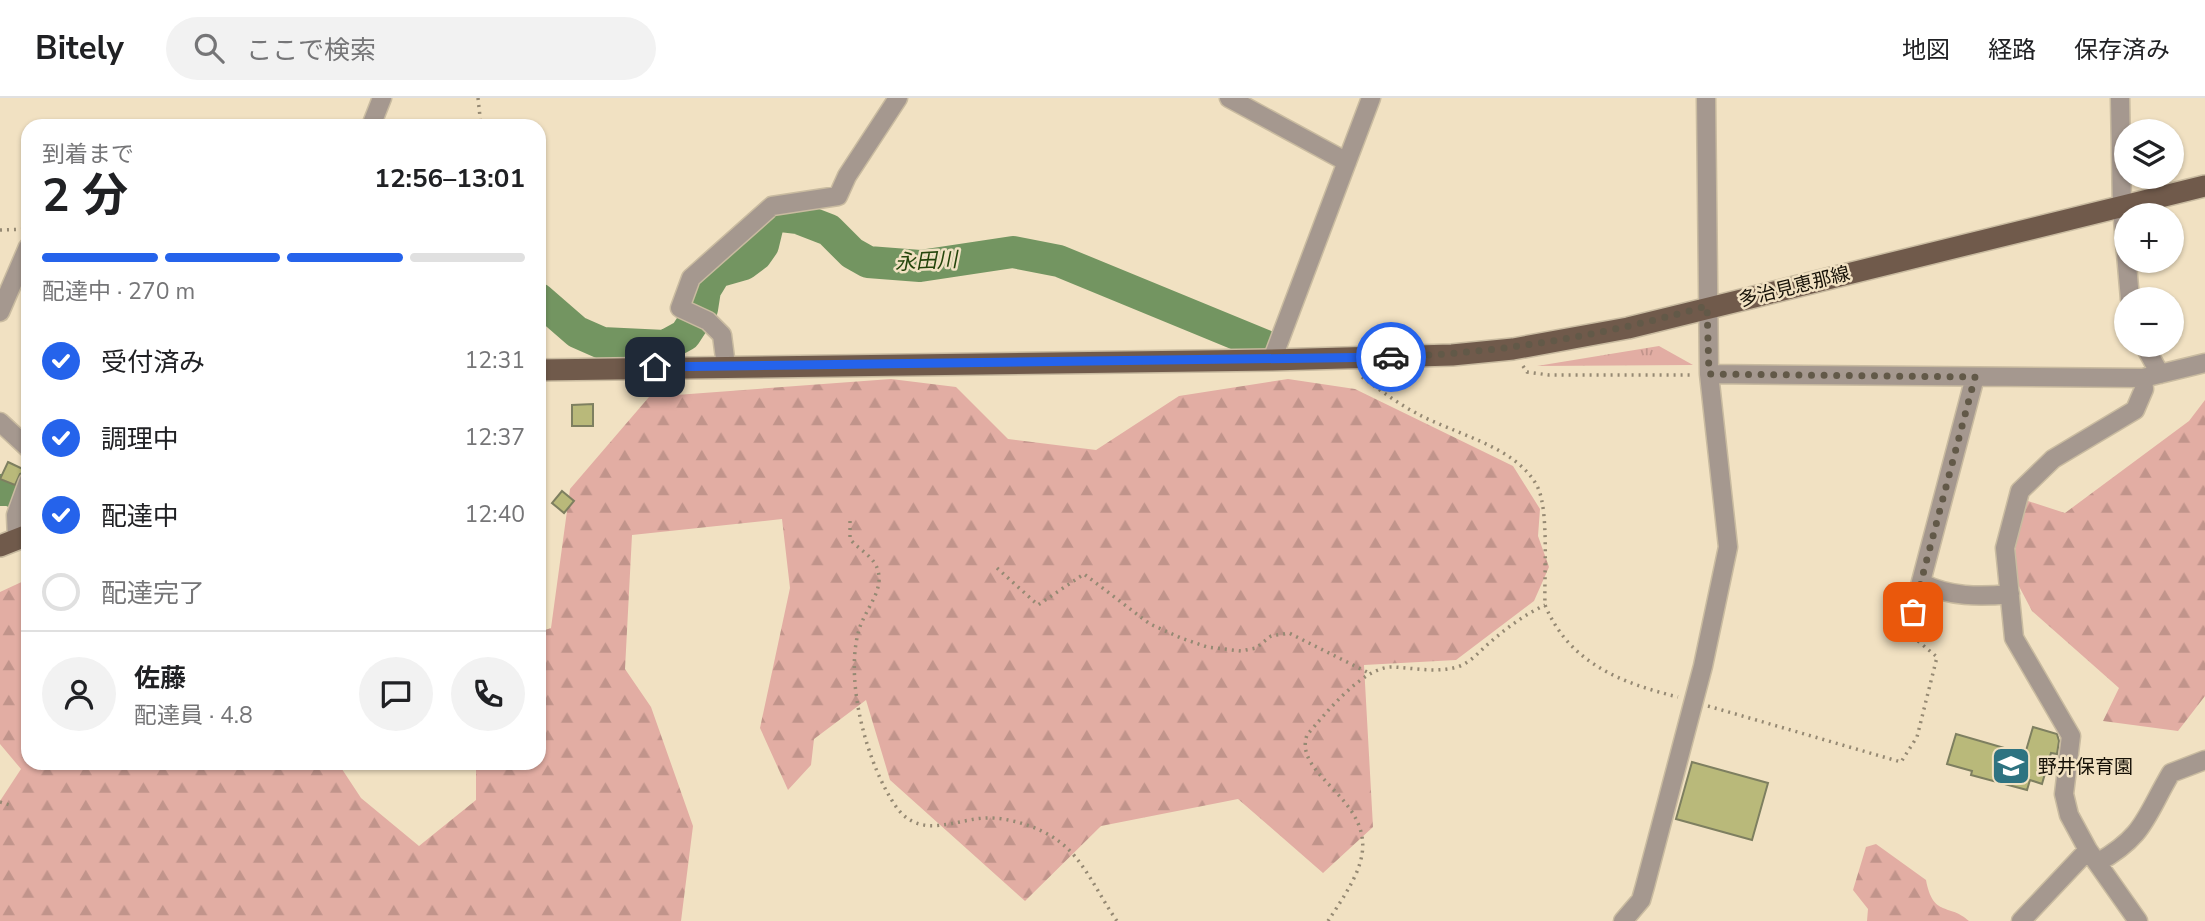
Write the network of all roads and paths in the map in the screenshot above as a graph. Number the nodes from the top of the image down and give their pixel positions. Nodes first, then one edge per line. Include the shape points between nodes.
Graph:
1 (382, 98) edge
2 (478, 98) edge
3 (898, 98) edge
4 (1229, 98) edge
5 (1371, 98) edge
6 (1706, 98) edge
7 (2120, 98) edge
8 (374, 119) edge
9 (480, 119) edge
10 (1347, 162) junction
11 (2205, 186) edge
12 (2122, 203) edge
13 (2141, 203) edge
14 (2114, 210) edge
15 (0, 230) edge
16 (21, 230) edge
17 (21, 263) edge
18 (1707, 306) junction
19 (0, 312) edge
20 (1513, 349) junction
21 (2147, 357) edge
22 (1355, 358) junction
23 (1272, 360) junction
24 (2205, 363) edge
25 (726, 366) junction
26 (546, 370) edge
27 (1709, 374) junction
28 (2151, 376) junction
29 (1975, 377) junction
30 (0, 422) edge
31 (21, 441) edge
32 (21, 501) edge
33 (850, 520) dead end
34 (15, 540) edge
35 (997, 568) dead end
36 (1922, 583) junction
37 (2010, 594) junction
38 (1545, 605) junction
39 (1913, 612) joint
40 (1369, 673) junction
41 (1691, 700) junction
42 (2205, 760) edge
43 (0, 802) edge
44 (13, 806) dead end
45 (2092, 857) junction
46 (1117, 921) edge
47 (1328, 921) edge
48 (1623, 921) edge
49 (2021, 921) edge
50 (2138, 921) edge

1 - 8 street
2 - 9 path
3 - 25 street via 838,196 772,206 691,278 680,308 708,321 722,335
4 - 10 street
5 - 10 street
6 - 18 street
7 - 12 street
10 - 23 street
11 - 13 main road, 多治見恵那線
14 - 18 main road, 多治見恵那線
15 - 16 path
17 - 19 street
18 - 20 main road, 多治見恵那線 via 1628,328
18 - 27 street
20 - 22 main road, 多治見恵那線
20 - 27 path via 1527,372
21 - 28 street
22 - 23 main road, 多治見恵那線
22 - 38 path via 1356,372 1364,378 1415,412 1502,454 1522,468 1537,487 1544,516
23 - 25 main road, 多治見恵那線
24 - 28 street
25 - 26 main road, 多治見恵那線
27 - 29 street
27 - 41 street via 1728,547 1703,666
28 - 29 street
28 - 37 street via 2135,410 2053,459 2020,491 2005,548
29 - 36 street
30 - 31 street
32 - 34 street
33 - 46 path via 850,539 878,568 879,583 858,633 854,682 876,768 898,810 930,826 1002,819 1050,835 1070,851
35 - 40 path via 1038,605 1084,574 1150,624 1181,638 1241,651 1289,633
36 - 37 street via 1963,595
36 - 39 street
37 - 45 street via 2014,638 2071,736 2064,794 2068,815
38 - 40 path via 1458,667 1389,667
38 - 41 path via 1587,662 1626,683
39 - 41 path via 1912,636 1937,657 1917,737 1900,762
40 - 47 path via 1317,723 1303,746 1308,759 1361,825 1360,863
41 - 48 street via 1641,900
42 - 45 street via 2171,774 2134,838
43 - 44 path
45 - 49 street
45 - 50 street

